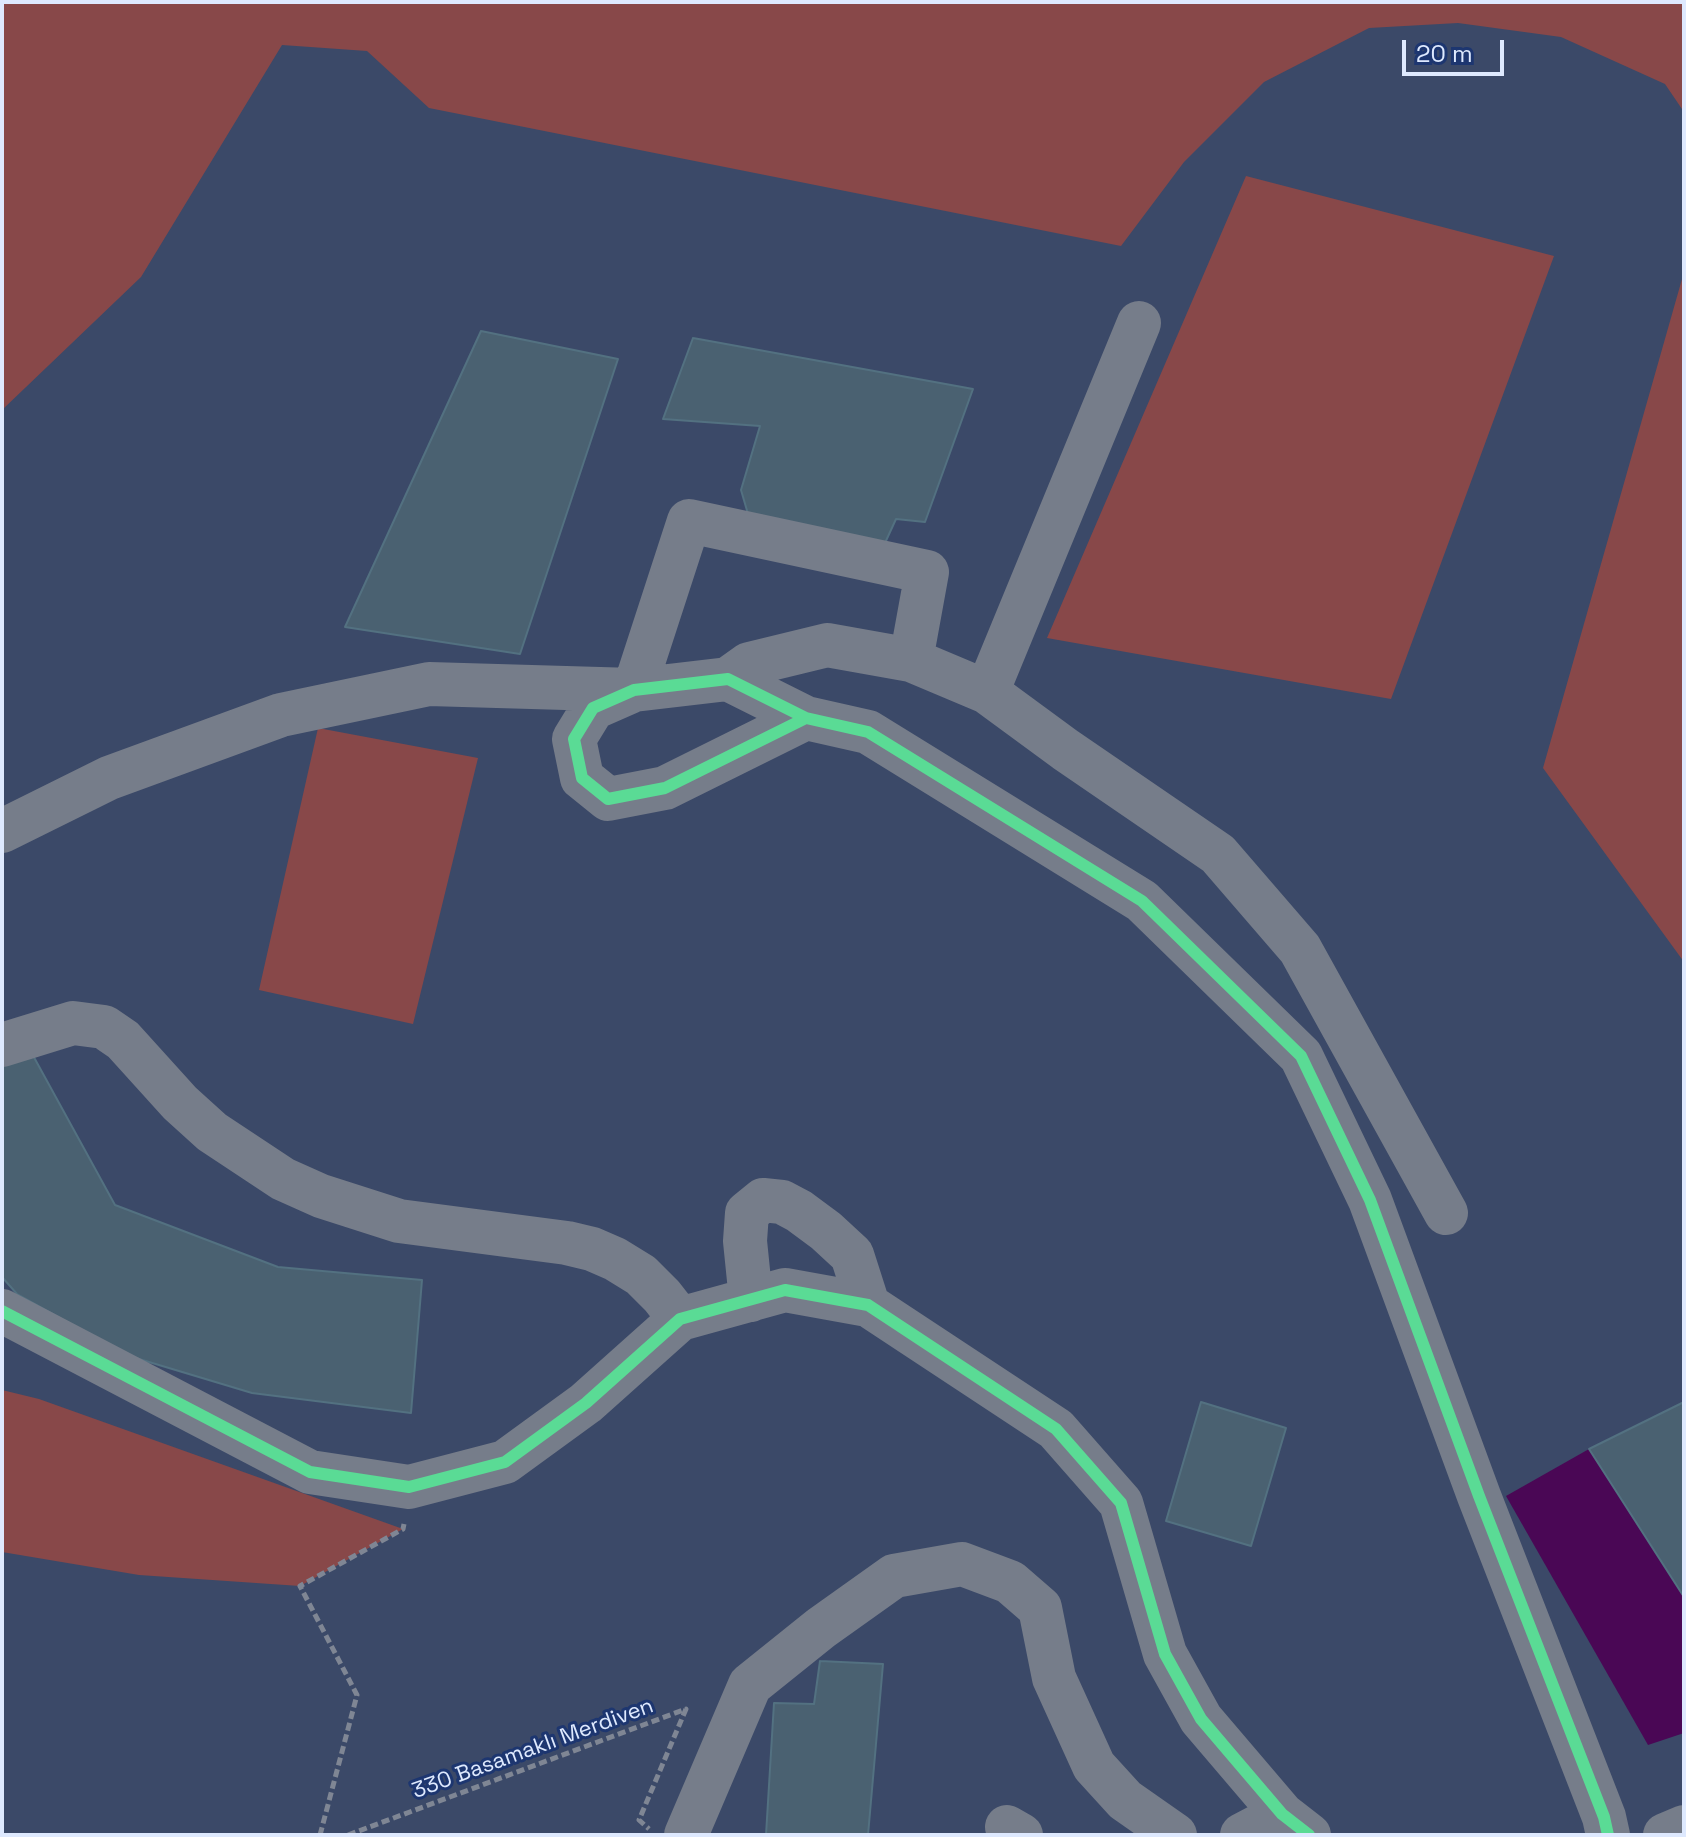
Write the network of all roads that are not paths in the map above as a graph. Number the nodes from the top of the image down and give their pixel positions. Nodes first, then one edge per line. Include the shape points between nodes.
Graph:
1 (1139, 323) dead end
2 (911, 660) junction
3 (728, 679) junction
4 (634, 690) junction
5 (987, 692) junction
6 (806, 718) junction
7 (2, 831) edge
8 (2, 1045) edge
9 (1446, 1213) dead end
10 (751, 1300) junction
11 (868, 1305) junction
12 (2, 1311) edge
13 (680, 1319) junction
14 (1295, 1825) edge
15 (1684, 1827) edge
16 (686, 1835) edge
17 (1175, 1835) edge
18 (1242, 1835) edge
19 (1608, 1835) edge
20 (1665, 1835) edge

1 - 5 street
2 - 3 street via 827,645 749,664
2 - 4 street via 927,572 689,521
2 - 5 street
3 - 4 street
3 - 6 street
4 - 6 street via 593,708 574,739 582,778 608,799 665,788
4 - 7 street via 429,684 281,715 109,778
5 - 9 street via 1218,854 1300,949
6 - 19 street via 868,732 1142,901 1301,1056 1370,1200
8 - 13 street via 73,1023 104,1027 212,1132 283,1179 399,1221 592,1249 641,1275
10 - 11 street via 785,1290
10 - 11 street via 747,1213 763,1200 799,1211 852,1255
10 - 13 street
11 - 14 street via 1056,1429 1121,1503 1165,1654 1201,1719
12 - 13 street via 310,1472 409,1487 505,1462 586,1403
14 - 18 street
15 - 20 street
16 - 17 street via 750,1685 894,1576 962,1564 1010,1582 1040,1608 1054,1678 1094,1766 1125,1800

